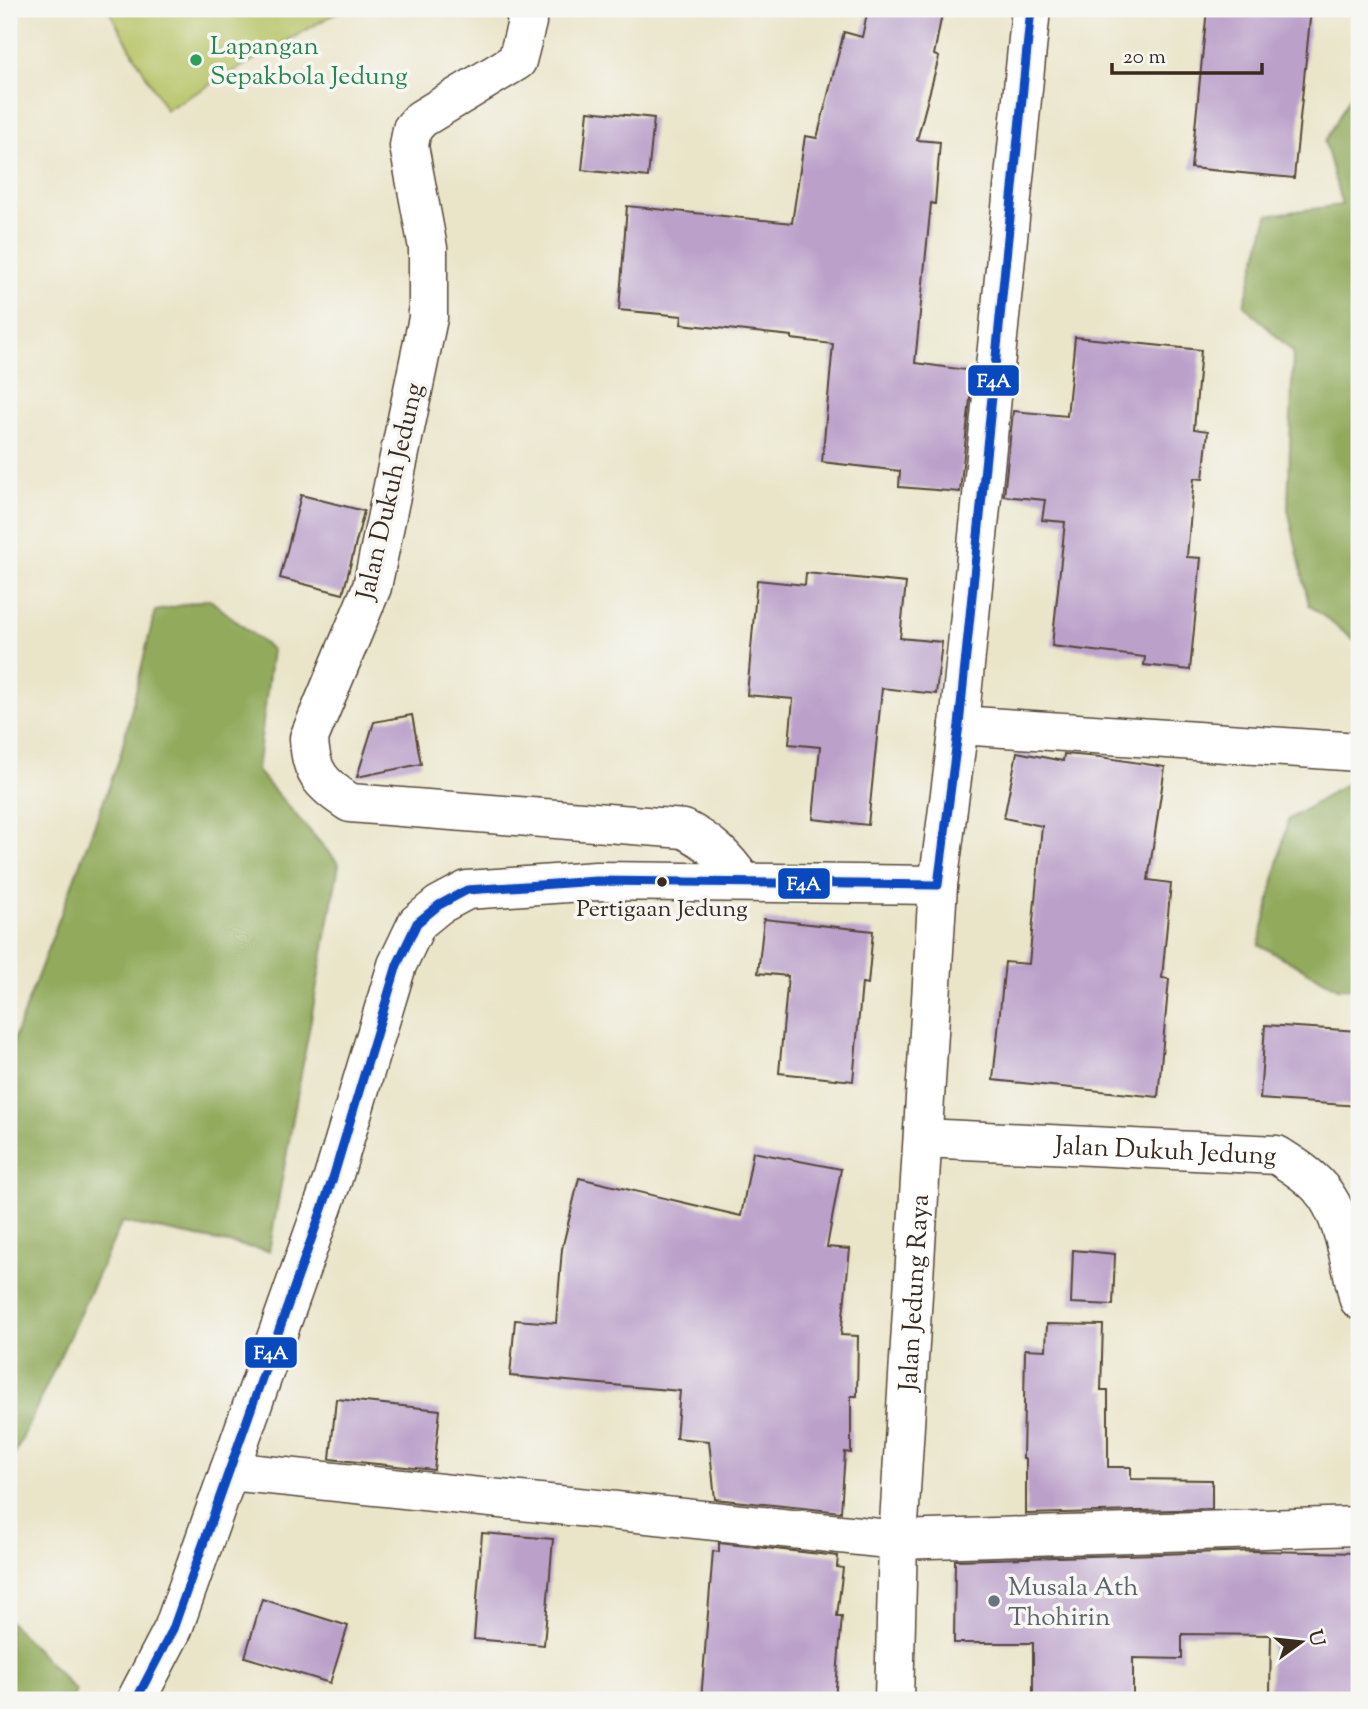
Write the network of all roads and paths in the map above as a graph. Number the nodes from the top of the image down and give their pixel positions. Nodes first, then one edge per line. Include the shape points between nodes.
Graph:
1 (524, 9) edge
2 (1031, 9) edge
3 (959, 725) junction
4 (1359, 752) edge
5 (743, 882) junction
6 (939, 885) junction
7 (923, 1138) junction
8 (1359, 1300) edge
9 (229, 1471) junction
10 (1359, 1526) edge
11 (898, 1540) junction
12 (136, 1700) edge
13 (894, 1700) edge

1 - 5 street, Jalan Dukuh Jedung via 527,22 517,61 421,119 412,129 409,146 428,248 428,318 372,587 309,738 309,759 329,789 350,803 684,829 707,841
2 - 3 street, Jalan Jedung Raya
3 - 4 street
3 - 6 street, Jalan Jedung Raya
5 - 6 street
5 - 9 street via 596,881 467,890 417,923 397,965 333,1178
6 - 7 street, Jalan Jedung Raya
7 - 8 street, Jalan Dukuh Jedung via 1277,1155 1321,1189 1337,1216
7 - 11 street, Jalan Jedung Raya
9 - 11 street
9 - 12 street via 173,1629
10 - 11 street
11 - 13 street, Jalan Jedung Raya

